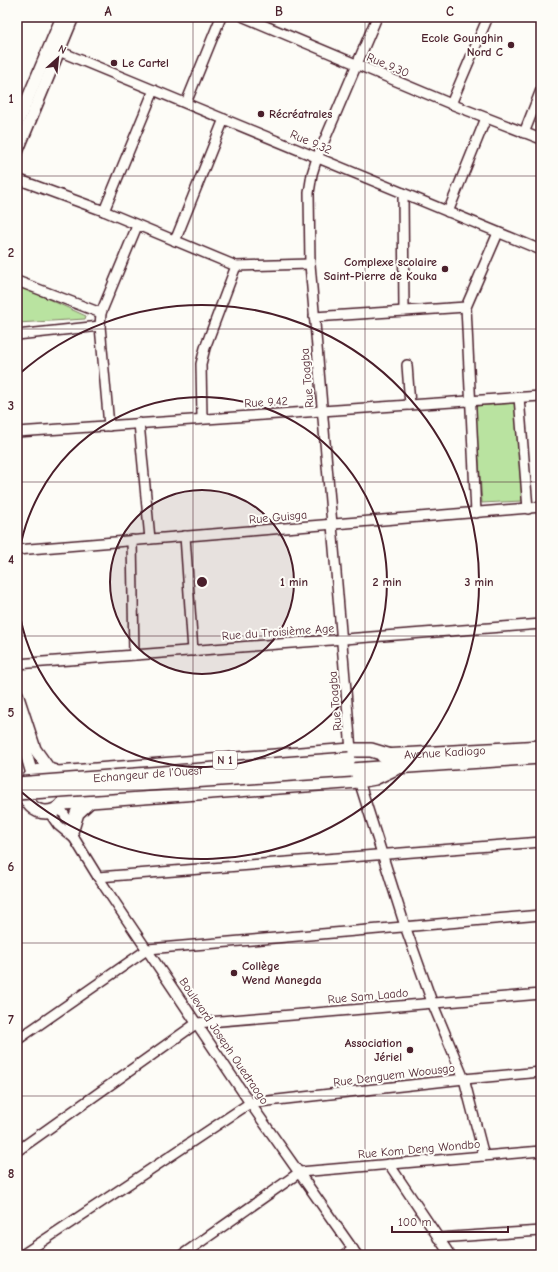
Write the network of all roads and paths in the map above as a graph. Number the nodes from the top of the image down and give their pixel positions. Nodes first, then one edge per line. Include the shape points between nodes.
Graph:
1 (62, 17) edge
2 (73, 17) edge
3 (221, 17) edge
4 (244, 17) edge
5 (376, 17) edge
6 (488, 17) edge
7 (54, 49) junction
8 (356, 64) junction
9 (154, 90) junction
10 (541, 90) edge
11 (186, 103) junction
12 (451, 104) junction
13 (486, 118) junction
14 (224, 119) junction
15 (17, 124) edge
16 (524, 132) junction
17 (541, 139) edge
18 (17, 152) edge
19 (317, 158) junction
20 (17, 179) edge
21 (403, 193) junction
22 (104, 211) junction
23 (448, 212) junction
24 (137, 226) junction
25 (498, 233) junction
26 (175, 242) junction
27 (541, 250) edge
28 (310, 264) junction
29 (236, 266) junction
30 (17, 281) edge
31 (466, 307) junction
32 (404, 311) junction
33 (101, 314) junction
34 (314, 317) junction
35 (100, 326) junction
36 (17, 335) edge
37 (408, 365) dead end
38 (541, 396) edge
39 (519, 397) junction
40 (469, 401) junction
41 (410, 405) junction
42 (322, 411) junction
43 (202, 418) junction
44 (139, 423) junction
45 (109, 426) junction
46 (17, 432) edge
47 (541, 508) edge
48 (528, 509) junction
49 (476, 513) junction
50 (332, 524) junction
51 (185, 536) junction
52 (150, 539) junction
53 (132, 540) junction
54 (17, 550) edge
55 (541, 624) edge
56 (342, 639) junction
57 (194, 651) junction
58 (134, 655) junction
59 (17, 664) edge
60 (17, 694) edge
61 (18, 732) edge
62 (541, 747) edge
63 (541, 757) edge
64 (393, 762) junction
65 (353, 765) junction
66 (54, 771) junction
67 (26, 776) edge
68 (17, 784) edge
69 (17, 793) edge
70 (90, 801) junction
71 (23, 804) edge
72 (58, 808) junction
73 (73, 834) junction
74 (541, 842) edge
75 (382, 854) junction
76 (98, 877) junction
77 (541, 915) edge
78 (405, 926) junction
79 (148, 949) junction
80 (541, 994) edge
81 (432, 1002) junction
82 (197, 1023) junction
83 (17, 1040) edge
84 (541, 1072) edge
85 (464, 1079) junction
86 (250, 1103) junction
87 (541, 1151) edge
88 (17, 1152) edge
89 (484, 1156) junction
90 (389, 1164) junction
91 (300, 1172) junction
92 (541, 1231) edge
93 (438, 1238) junction
94 (355, 1252) edge
95 (22, 1255) edge
96 (182, 1255) edge
97 (345, 1255) edge
98 (450, 1255) edge

1 - 7 main road
2 - 7 main road
3 - 11 street
4 - 8 street, Rue 9.30
5 - 8 street, Rue Toagba
6 - 12 street
7 - 9 street, Rue 9.32
7 - 15 main road
7 - 18 main road
8 - 12 street, Rue 9.30
8 - 19 street, Rue Toagba
9 - 11 street, Rue 9.32
9 - 22 street
10 - 16 street
11 - 14 street, Rue 9.32
12 - 13 street, Rue 9.30
13 - 16 street, Rue 9.30
13 - 23 street
14 - 19 street, Rue 9.32
14 - 26 street
16 - 17 street
19 - 21 street, Rue 9.32
19 - 28 street, Rue Toagba via 309,193
20 - 22 street
21 - 23 street, Rue 9.32
21 - 32 street
22 - 24 street
23 - 25 street, Rue 9.32
24 - 26 street
24 - 33 street
25 - 27 street, Rue 9.32
25 - 31 street
26 - 29 street
28 - 29 street
28 - 34 street, Rue Toagba
29 - 43 street via 204,348 201,364
30 - 33 street
31 - 32 street
31 - 40 street
32 - 34 street
33 - 35 street
34 - 42 street, Rue Toagba
35 - 36 street
35 - 45 street
37 - 41 street
38 - 39 street, Rue 9.42
39 - 40 street, Rue 9.42
39 - 48 street
40 - 41 street, Rue 9.42
40 - 49 street
41 - 42 street, Rue 9.42
42 - 43 street, Rue 9.42
42 - 50 street, Rue Toagba
43 - 44 street, Rue 9.42
44 - 45 street, Rue 9.42
44 - 52 street
45 - 46 street, Rue 9.42
47 - 48 street, Rue Guisga
48 - 49 street, Rue Guisga
49 - 50 street, Rue Guisga
50 - 51 street, Rue Guisga
50 - 56 street, Rue Toagba
51 - 52 street, Rue Guisga
51 - 57 street
52 - 53 street, Rue Guisga
53 - 54 street, Rue Guisga
53 - 58 street
55 - 56 street, Rue du Troisième Age
56 - 57 street, Rue du Troisième Age
56 - 65 street, Rue Toagba
57 - 58 street, Rue du Troisième Age
58 - 59 street, Rue du Troisième Age
60 - 66 main road via 35,749
61 - 67 main road
62 - 64 highway, Avenue Kadiogo / N 1
63 - 64 highway, Avenue Kadiogo / N 1
64 - 65 highway, Avenue Kadiogo / N 1
64 - 65 highway, N 1 via 375,778
65 - 66 highway, N 1
65 - 68 highway, Echangeur de l'Ouest / N 1, bridge
65 - 69 highway, Echangeur de l'Ouest / N 1, bridge
65 - 70 highway, N 1
65 - 75 street, Rue Toagba
66 - 67 highway, N 1 via 41,770
66 - 72 highway via 66,783 68,790
67 - 71 highway, N 1
70 - 72 highway, N 1
70 - 73 highway via 77,813
71 - 72 highway, N 1 via 38,811
72 - 73 street, Boulevard Joseph Ouedraogo via 58,825
73 - 76 street, Boulevard Joseph Ouedraogo
74 - 75 street
75 - 76 street
75 - 78 street, Rue Toagba
76 - 79 street, Boulevard Joseph Ouedraogo
77 - 78 street
78 - 79 street
78 - 81 street, Rue Toagba
79 - 82 street, Boulevard Joseph Ouedraogo
79 - 83 street
80 - 81 street, Rue Sam Laado
81 - 82 street, Rue Sam Laado
81 - 85 street, Rue Toagba
82 - 86 street, Boulevard Joseph Ouedraogo
82 - 88 street
84 - 85 street, Rue Denguem Woousgo
85 - 86 street, Rue Denguem Woousgo
85 - 89 street, Rue Toagba
86 - 91 street, Boulevard Joseph Ouedraogo
86 - 95 street
87 - 89 street, Rue Kom Deng Wondbo
89 - 90 street, Rue Kom Deng Wondbo
90 - 91 street, Rue Kom Deng Wondbo
90 - 93 street
91 - 94 street, Boulevard Joseph Ouedraogo
91 - 96 street
92 - 93 street
93 - 98 street
94 - 97 street

